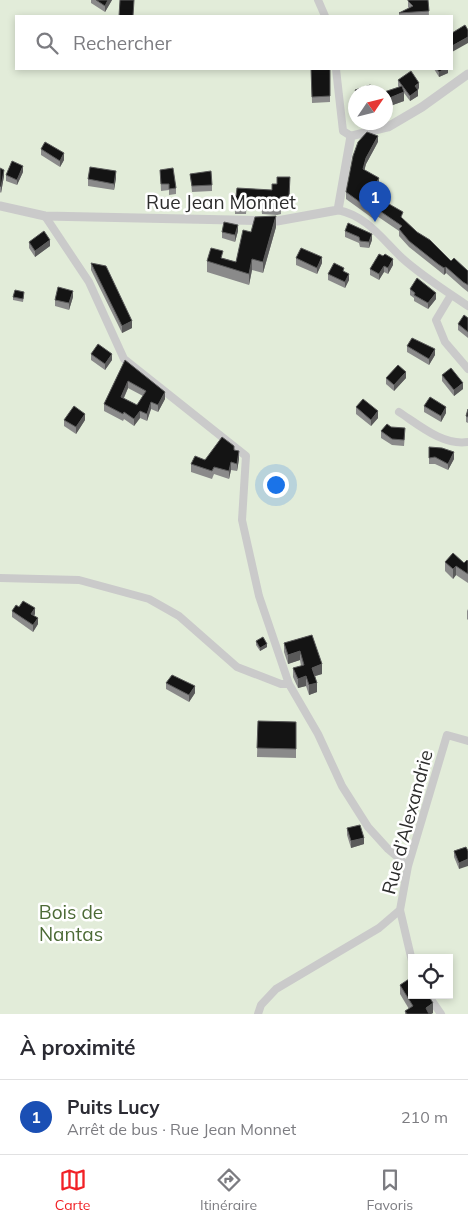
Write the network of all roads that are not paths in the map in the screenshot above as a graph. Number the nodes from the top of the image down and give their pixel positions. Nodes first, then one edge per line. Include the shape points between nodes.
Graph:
1 (318, 0) edge
2 (325, 15) edge
3 (336, 70) edge
4 (468, 74) edge
5 (350, 136) junction
6 (0, 206) edge
7 (338, 210) junction
8 (45, 216) junction
9 (451, 295) junction
10 (468, 306) edge
11 (468, 369) edge
12 (399, 412) dead end
13 (468, 442) edge
14 (0, 578) edge
15 (289, 684) junction
16 (468, 741) edge
17 (408, 866) junction
18 (400, 910) junction
19 (410, 954) edge
20 (431, 999) edge
21 (258, 1014) edge
22 (442, 1014) edge

1 - 2 street
3 - 5 street via 343,131
4 - 5 street via 388,127
5 - 7 street
6 - 8 street, Rue Jean Monnet
7 - 8 street, Rue Jean Monnet via 277,222
7 - 9 street via 366,222 403,258
8 - 15 street via 89,282 124,359 246,456 242,520 259,596
9 - 10 street
9 - 11 street via 436,320 445,342
12 - 13 street via 434,435 459,444
14 - 15 street via 79,580 149,599 179,616 238,667 281,684
15 - 17 street via 318,734 342,786 368,827
16 - 17 street, Rue d’Alexandrie via 447,735
17 - 18 street, Rue d’Alexandrie
18 - 19 street
18 - 21 street, Rue d’Alexandrie via 379,928 276,989 261,1005
20 - 22 street

